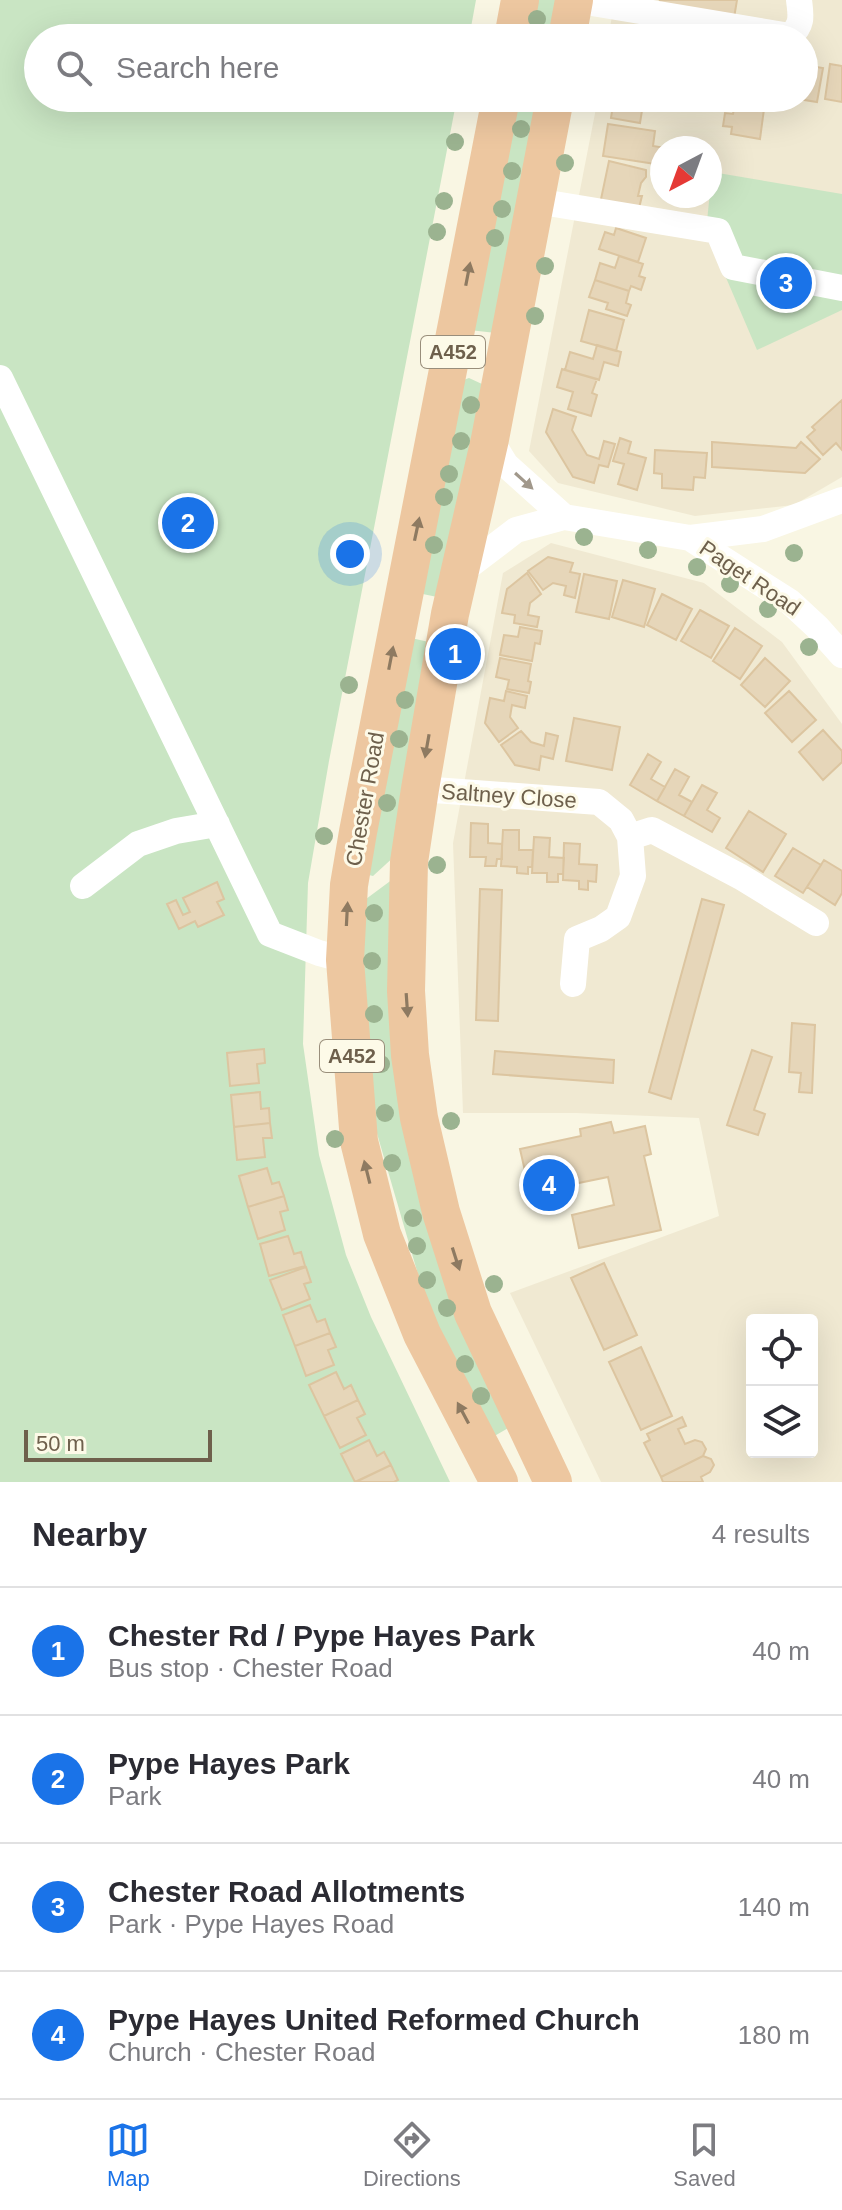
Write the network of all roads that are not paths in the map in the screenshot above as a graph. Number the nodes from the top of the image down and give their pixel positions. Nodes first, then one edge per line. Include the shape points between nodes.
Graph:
1 (520, 0) edge
2 (574, 0) edge
3 (799, 0) edge
4 (625, 4) edge
5 (516, 24) edge
6 (570, 24) edge
7 (728, 24) edge
8 (800, 24) edge
9 (498, 112) edge
10 (552, 112) edge
11 (536, 201) junction
12 (842, 288) edge
13 (453, 350) junction
14 (506, 360) junction
15 (0, 378) edge
16 (490, 439) junction
17 (842, 500) edge
18 (564, 517) junction
19 (690, 538) junction
20 (457, 575) junction
21 (401, 605) junction
22 (450, 614) junction
23 (842, 655) edge
24 (420, 789) junction
25 (217, 824) junction
26 (630, 837) junction
27 (83, 886) dead end
28 (816, 923) dead end
29 (345, 960) junction
30 (573, 984) dead end
31 (531, 1432) junction
32 (492, 1468) edge
33 (553, 1482) edge

1 - 5 highway
2 - 4 street
2 - 6 highway
3 - 8 street
4 - 7 street
13 -> 9 highway, Chester Road / A452
10 - 11 highway, A452
11 - 12 street via 718,231 733,267
11 - 14 highway, A452
13 - 14 highway
21 -> 13 highway, Chester Road / A452
14 - 16 highway, A452
15 - 25 street
16 -> 18 street via 506,465
16 - 20 highway, A452
17 - 19 street via 763,529
18 - 19 street
18 - 20 street via 516,530
19 - 23 street, Paget Road via 790,602
20 - 22 highway, A452
21 - 22 highway
29 -> 21 highway, Chester Road / A452 via 349,885
22 -> 24 highway, A452
24 - 26 street, Saltney Close via 599,802 621,820
24 -> 31 highway, A452 via 409,862 406,991 419,1118 473,1313
25 - 27 street via 138,844
25 - 29 street via 270,934
26 - 28 street via 652,830
26 - 30 street via 633,876 618,917 577,939
32 -> 29 highway, Chester Road / A452 via 422,1334 382,1234 359,1141
31 - 32 highway
31 - 33 highway, A452

